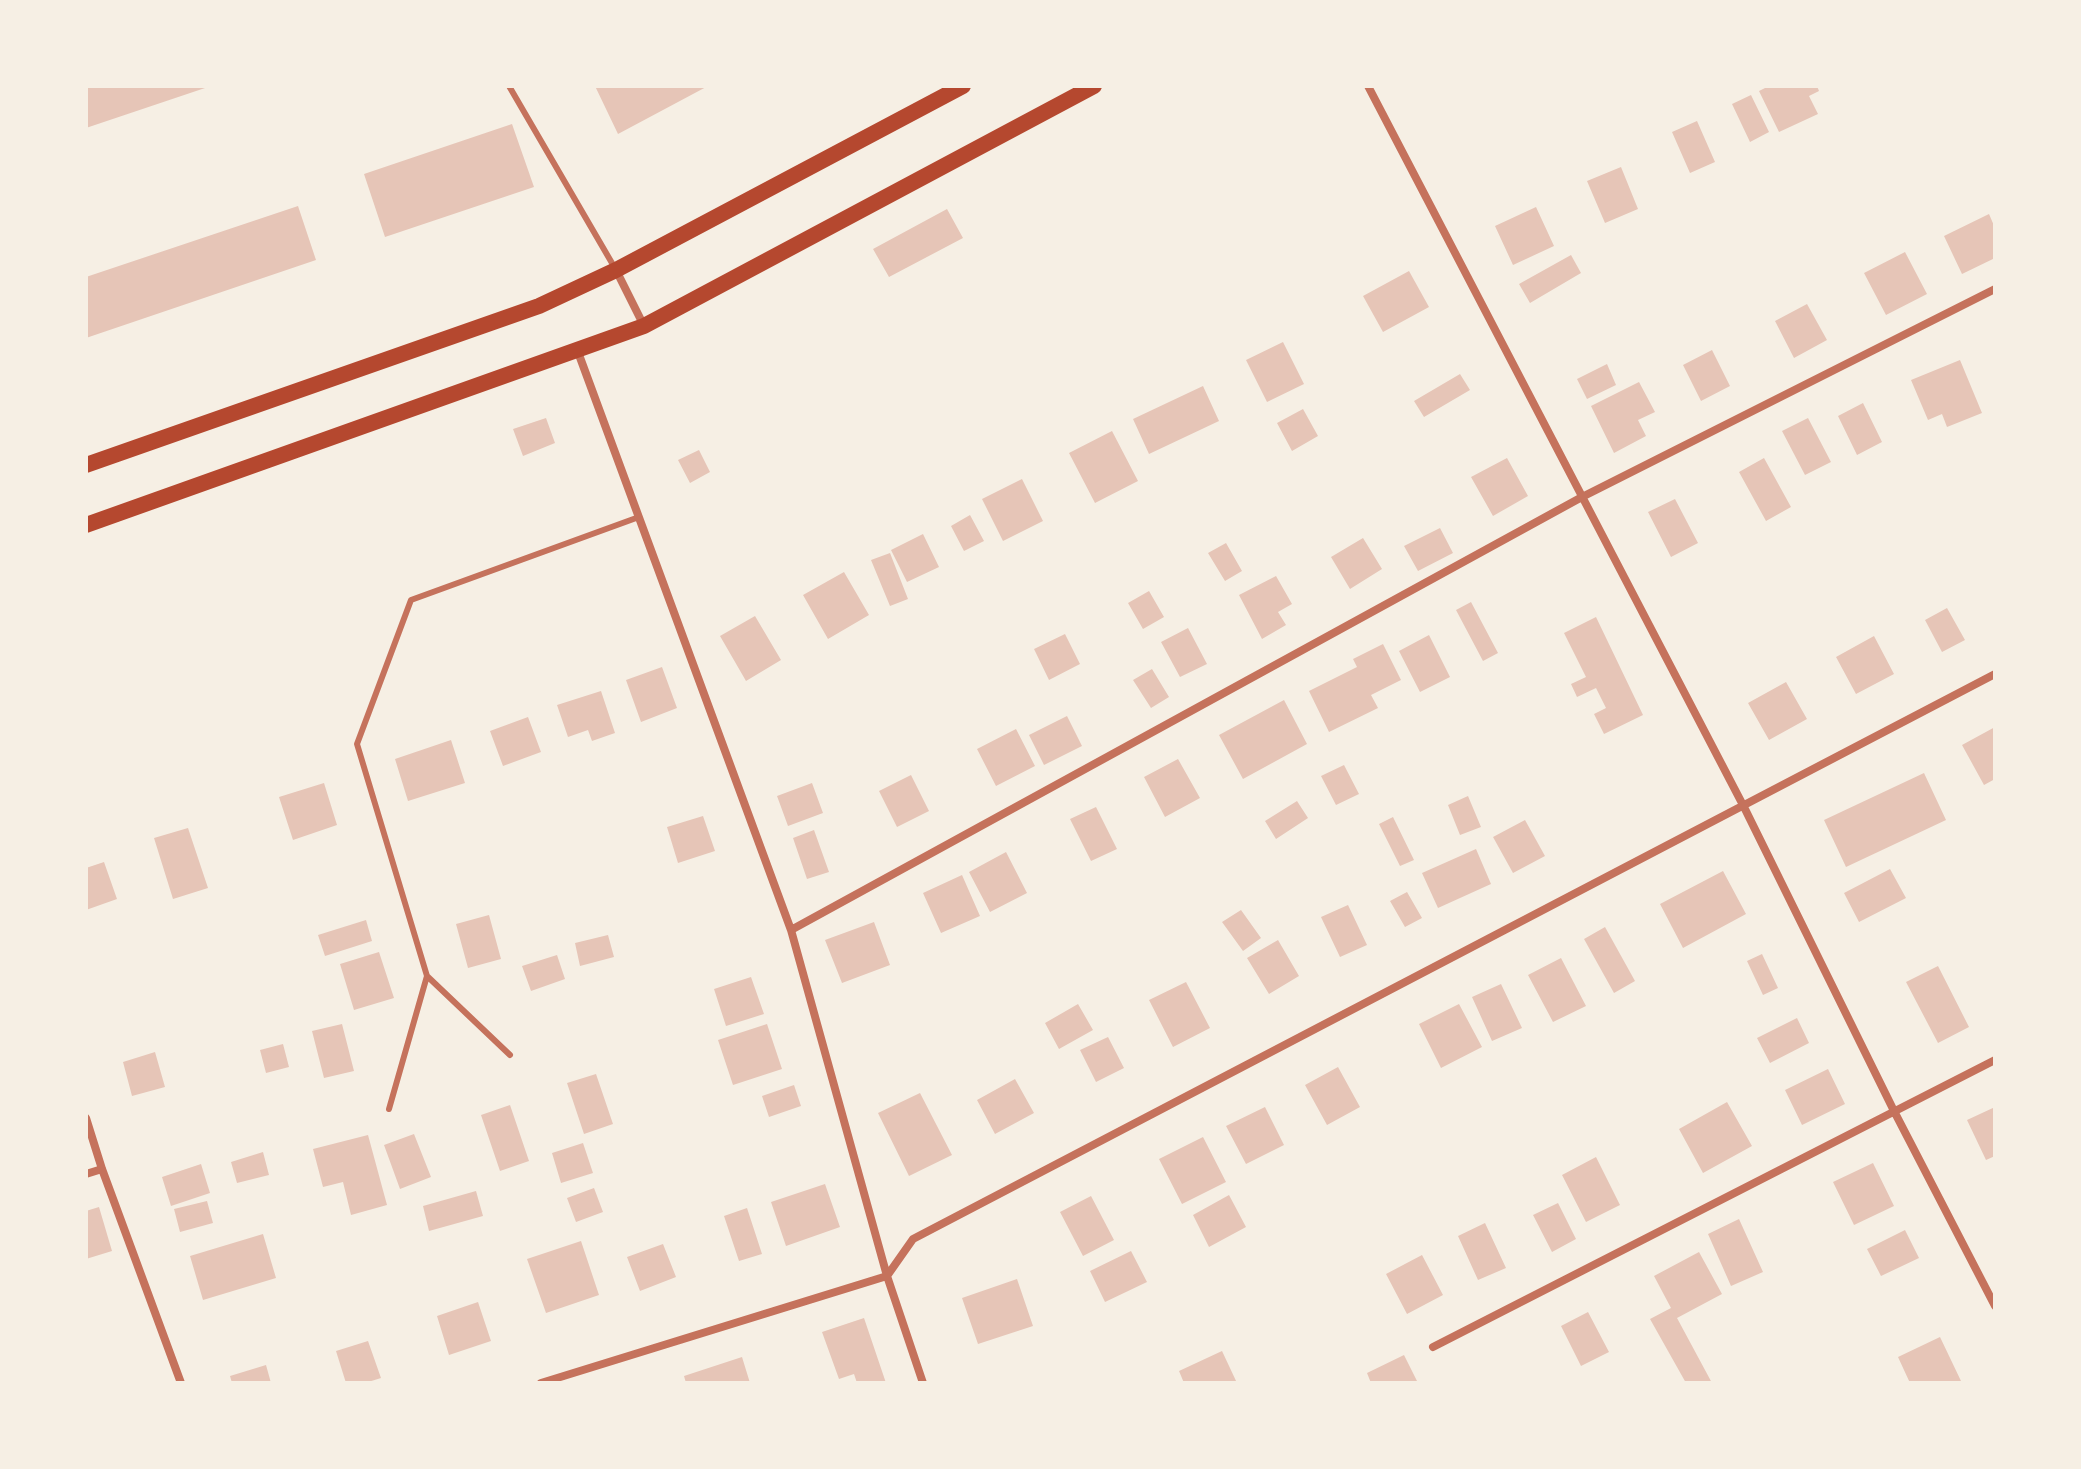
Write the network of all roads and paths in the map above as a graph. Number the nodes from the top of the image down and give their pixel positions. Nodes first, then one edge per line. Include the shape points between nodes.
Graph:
1 (509, 86) edge
2 (963, 86) edge
3 (1094, 86) edge
4 (1368, 86) edge
5 (616, 270) junction
6 (1995, 289) edge
7 (644, 326) junction
8 (578, 352) junction
9 (86, 465) edge
10 (1582, 497) junction
11 (639, 517) junction
12 (86, 525) edge
13 (1995, 674) edge
14 (1744, 807) junction
15 (791, 930) junction
16 (427, 976) junction
17 (510, 1055) dead end
18 (1995, 1060) edge
19 (389, 1109) dead end
20 (1894, 1111) junction
21 (86, 1118) edge
22 (102, 1169) junction
23 (86, 1174) edge
24 (887, 1276) junction
25 (1995, 1306) edge
26 (1433, 1347) dead end
27 (181, 1383) edge
28 (541, 1383) edge
29 (923, 1383) edge

1 - 5 lane
2 - 5 main road
3 - 7 main road
4 - 10 street
5 - 7 street
5 - 9 main road via 539,306
6 - 10 street
7 - 8 main road
8 - 11 street
8 - 12 main road
10 - 14 street
10 - 15 street
11 - 15 street
11 - 16 lane via 411,600 357,744
13 - 14 street
14 - 20 street
14 - 24 street via 913,1239
15 - 24 street
16 - 17 lane
16 - 19 lane
18 - 20 street
20 - 25 street
20 - 26 street
21 - 22 street
22 - 23 street
22 - 27 street
24 - 28 street
24 - 29 street

